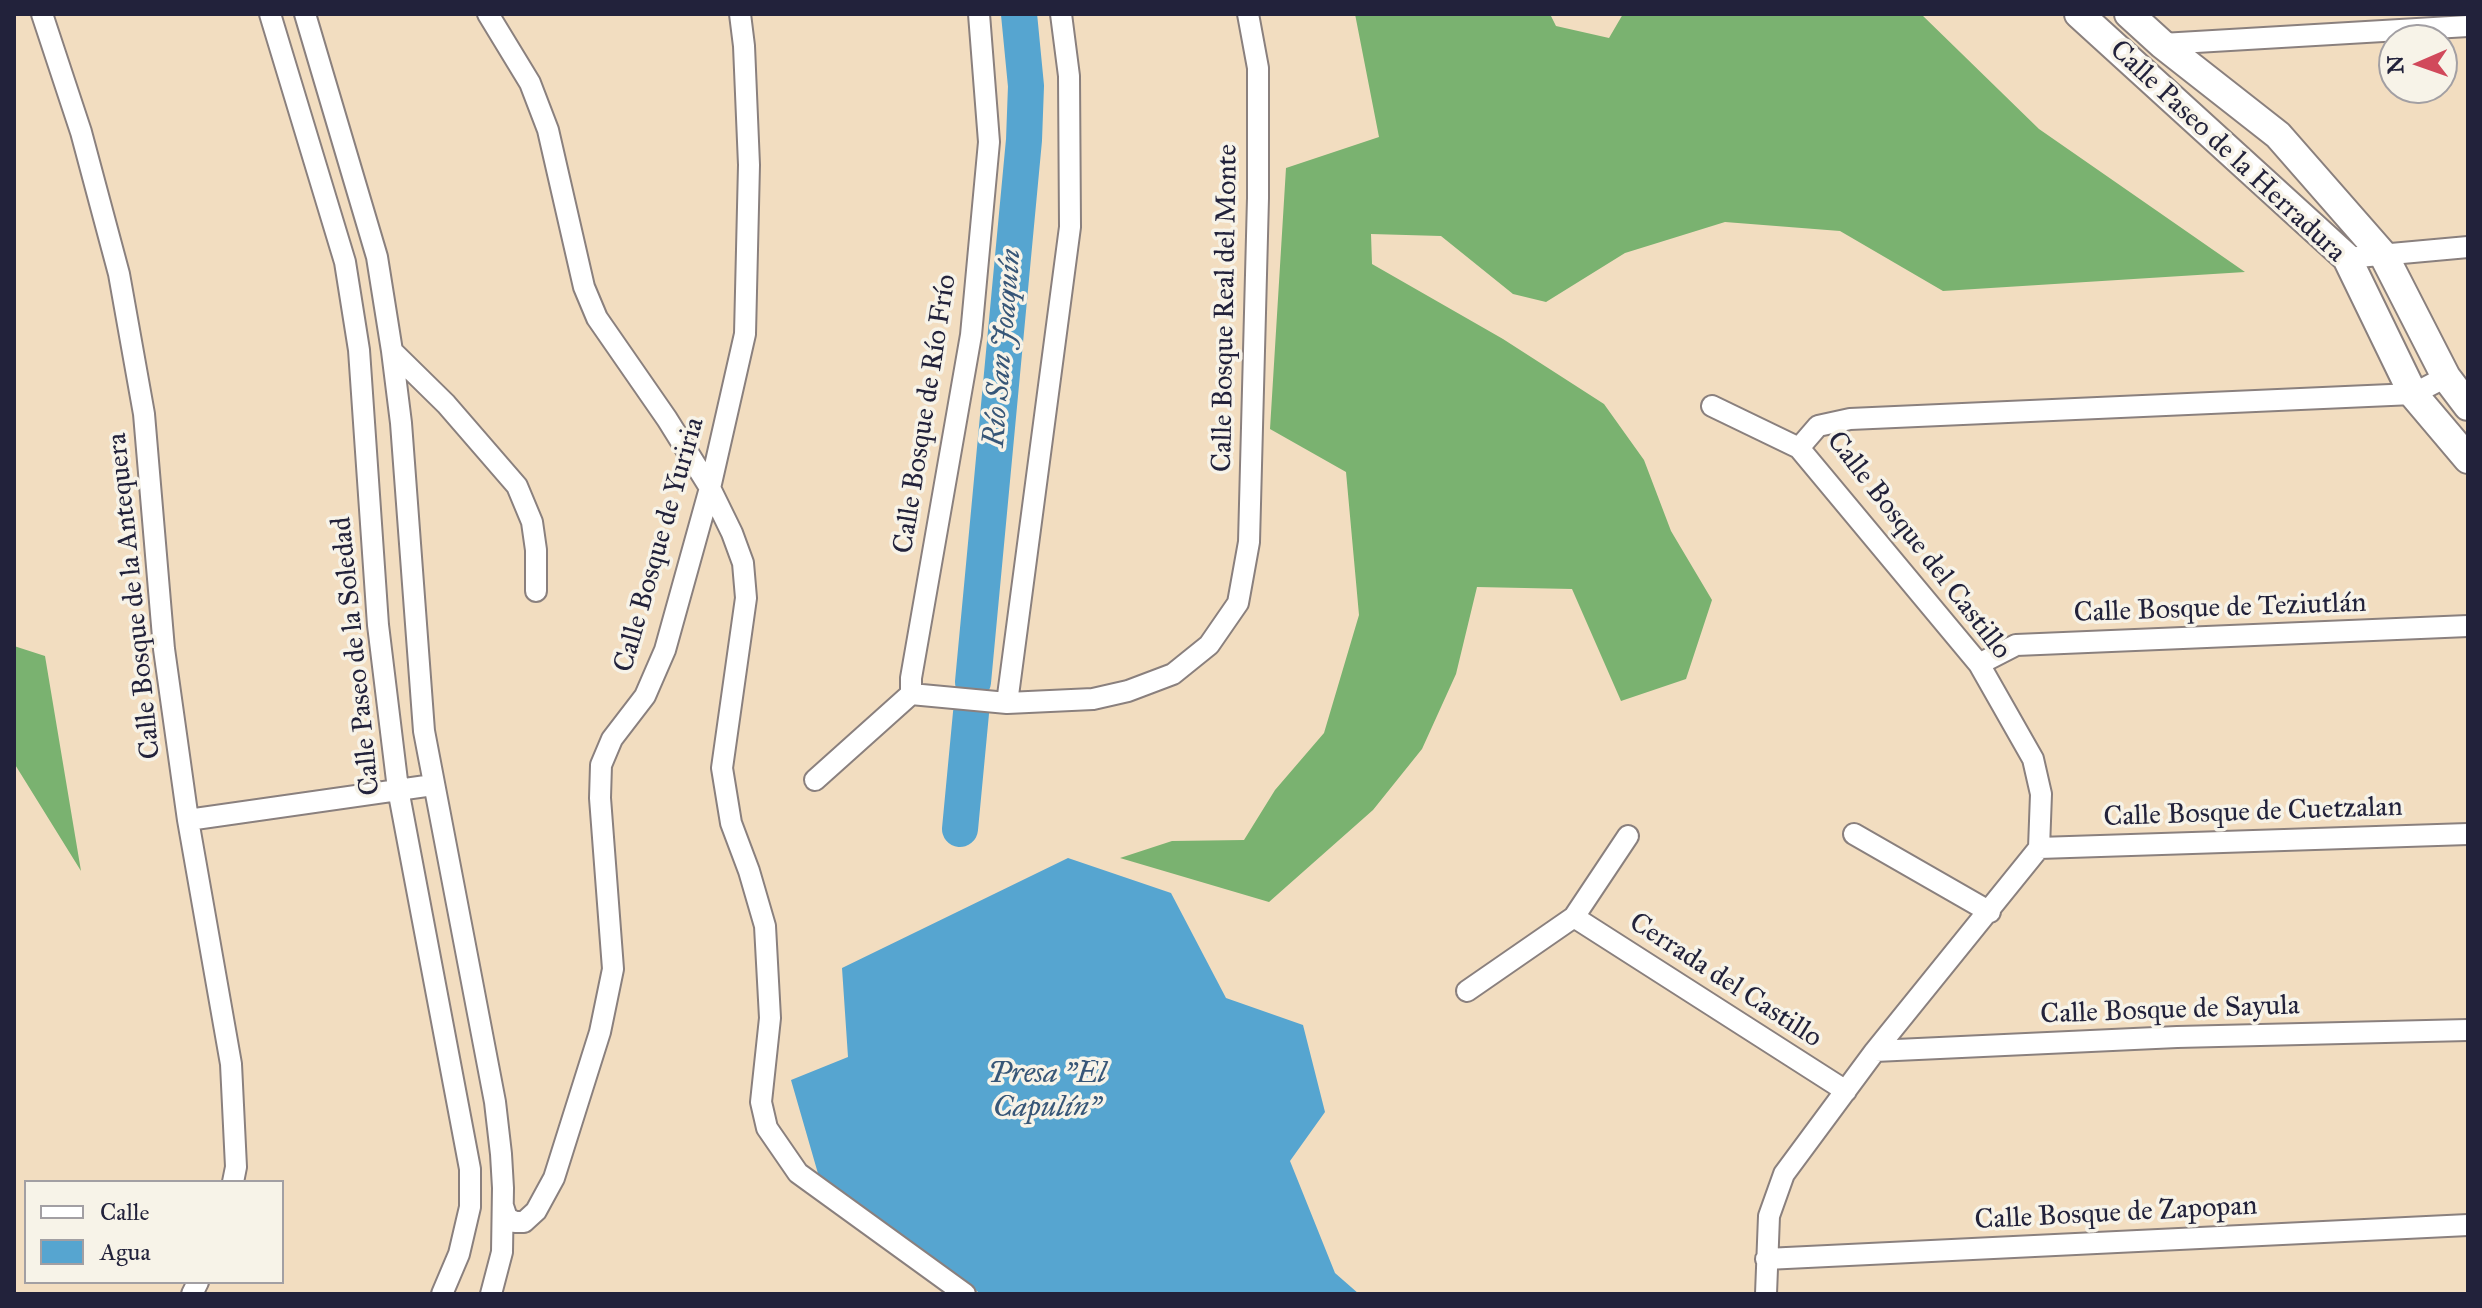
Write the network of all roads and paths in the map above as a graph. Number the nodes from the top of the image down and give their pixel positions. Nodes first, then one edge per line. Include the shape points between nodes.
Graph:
1 (42, 14) edge
2 (270, 14) edge
3 (305, 14) edge
4 (488, 14) edge
5 (740, 14) edge
6 (979, 14) edge
7 (1061, 14) edge
8 (1248, 14) edge
9 (2079, 14) edge
10 (2129, 14) edge
11 (2468, 26) edge
12 (2162, 44) junction
13 (2468, 247) edge
14 (2384, 256) junction
15 (2347, 258) junction
16 (392, 351) junction
17 (2446, 377) junction
18 (2413, 394) junction
19 (1712, 406) dead end
20 (2468, 406) edge
21 (1799, 448) junction
22 (2467, 456) edge
23 (710, 488) junction
24 (536, 591) dead end
25 (2468, 626) edge
26 (1979, 664) junction
27 (911, 694) junction
28 (1007, 703) junction
29 (815, 780) dead end
30 (433, 785) junction
31 (398, 789) junction
32 (188, 820) junction
33 (1854, 834) dead end
34 (2468, 834) edge
35 (1628, 836) dead end
36 (2039, 848) junction
37 (1990, 912) junction
38 (1574, 917) junction
39 (1467, 991) dead end
40 (2468, 1030) edge
41 (1875, 1051) junction
42 (1846, 1091) junction
43 (233, 1180) edge
44 (503, 1206) junction
45 (2468, 1225) edge
46 (1766, 1259) junction
47 (442, 1294) edge
48 (491, 1294) edge
49 (965, 1294) edge
50 (1766, 1294) edge

1 - 32 street, Calle Bosque de la Antequera via 119,274 144,414 164,649
2 - 31 street, Calle Paseo de la Soledad via 345,262 359,350 378,625
3 - 16 street via 377,257
4 - 23 street via 530,83 548,130 584,287 597,318
5 - 23 street, Calle Bosque de Yuriria via 749,165 745,334
6 - 27 street, Calle Bosque de Río Frío via 989,142 971,335
7 - 28 street via 1069,76 1070,227
8 - 28 street, Calle Bosque Real del Monte via 1258,68 1258,198 1249,542 1238,603 1209,645 1173,674 1093,699
9 - 15 main road, Calle Paseo de la Herradura
10 - 12 main road, Calle Paseo de la Herradura
11 - 12 street
12 - 14 main road, Calle Paseo de la Herradura via 2278,135
13 - 14 street
14 - 15 street
14 - 17 main road, Calle Paseo de la Herradura
15 - 18 main road, Calle Paseo de la Herradura
16 - 24 street via 517,486 532,522
16 - 30 street
17 - 18 street
17 - 20 main road, Calle Paseo de la Herradura
18 - 21 street, Calle Bosque del Castillo via 1850,419 1818,426
18 - 22 main road, Calle Paseo de la Herradura
19 - 21 street
21 - 26 street, Calle Bosque del Castillo
23 - 44 street, Calle Bosque de Yuriria via 665,650 645,696 612,739 601,765 613,969 600,1032 554,1178 536,1211 524,1222 515,1222
23 - 49 street via 743,563 746,598 722,768 731,823 765,926 770,1018 761,1102 767,1128 798,1173
25 - 26 street, Calle Bosque de Teziutlán via 2016,645
26 - 36 street, Calle Bosque del Castillo via 2033,759 2041,794
27 - 28 street
27 - 29 street
30 - 31 street
30 - 44 street via 495,1102
31 - 32 street
31 - 47 street, Calle Paseo de la Soledad via 470,1169 470,1207
32 - 43 street, Calle Bosque de la Antequera via 231,1064
33 - 37 street
34 - 36 street, Calle Bosque de Cuetzalan
35 - 38 street
36 - 37 street
37 - 41 street
38 - 39 street
38 - 42 street, Cerrada del Castillo
40 - 41 street, Calle Bosque de Sayula
41 - 42 street
42 - 46 street via 1784,1174 1769,1216
44 - 48 street via 502,1252
45 - 46 street, Calle Bosque de Zapopan
46 - 50 street

